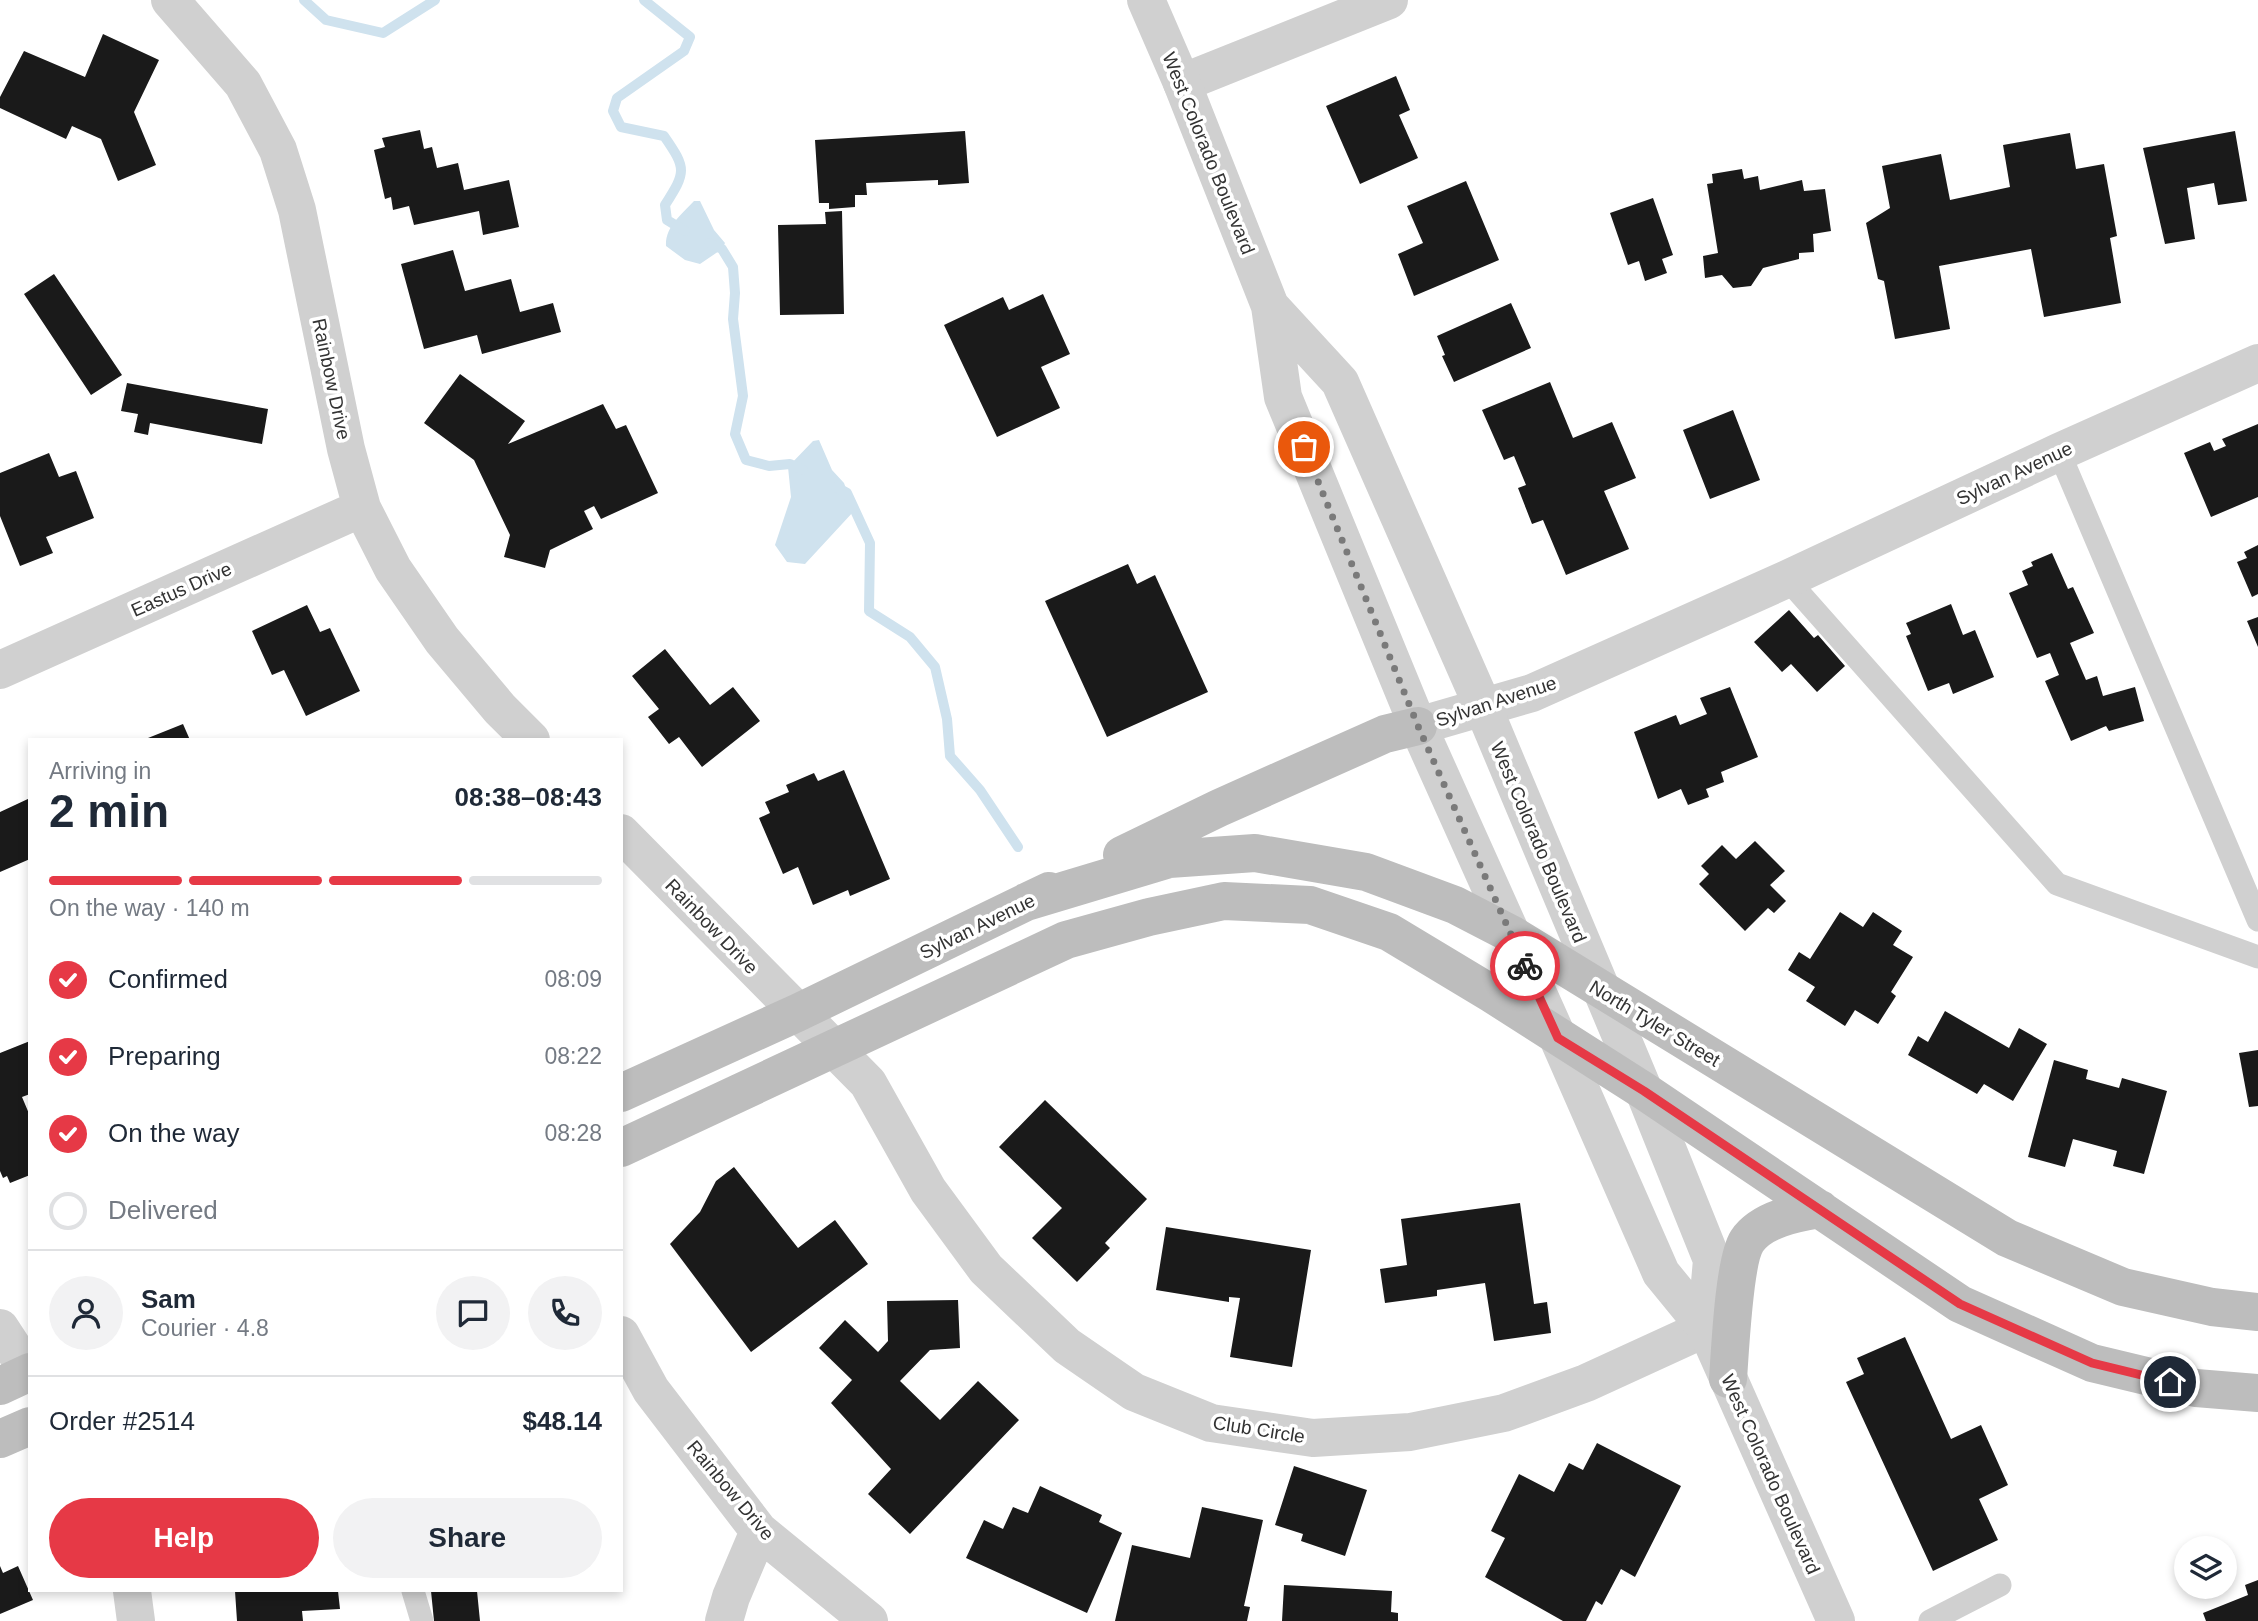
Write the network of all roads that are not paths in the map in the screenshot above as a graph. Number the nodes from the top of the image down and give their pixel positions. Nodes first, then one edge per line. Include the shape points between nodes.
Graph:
1 (170, 0) edge
2 (1146, 0) edge
3 (1389, 0) edge
4 (1182, 83) junction
5 (1270, 306) junction
6 (2258, 363) edge
7 (2059, 452) junction
8 (362, 509) junction
9 (1787, 579) junction
10 (0, 670) edge
11 (1482, 707) junction
12 (1418, 726) junction
13 (529, 738) edge
14 (623, 835) edge
15 (1026, 902) junction
16 (2258, 920) edge
17 (1511, 934) junction
18 (2258, 957) edge
19 (1601, 990) junction
20 (797, 1013) junction
21 (1558, 1038) junction
22 (833, 1048) junction
23 (1644, 1091) junction
24 (623, 1092) edge
25 (623, 1147) edge
26 (1819, 1209) junction
27 (2258, 1312) edge
28 (0, 1328) edge
29 (1706, 1328) junction
30 (623, 1339) edge
31 (22, 1376) edge
32 (1728, 1380) junction
33 (2258, 1393) edge
34 (28, 1427) edge
35 (0, 1439) edge
36 (760, 1531) junction
37 (2000, 1585) dead end
38 (132, 1592) edge
39 (413, 1592) edge
40 (136, 1621) edge
41 (422, 1621) edge
42 (724, 1621) edge
43 (869, 1621) edge
44 (1836, 1621) edge
45 (1930, 1621) edge

1 - 8 street, Rainbow Drive via 243,84 278,150 297,210
2 - 4 street, West Colorado Boulevard
3 - 4 street
4 - 5 street, West Colorado Boulevard
5 - 11 street, West Colorado Boulevard via 1340,382
5 - 12 street, West Colorado Boulevard via 1283,397
6 - 7 street, Sylvan Avenue
7 - 9 street, Sylvan Avenue
7 - 16 lane
8 - 10 street, Eastus Drive
8 - 13 street, Rainbow Drive via 393,569 442,640
9 - 11 street, Sylvan Avenue via 1532,693
9 - 18 lane via 2057,884
11 - 12 street, Sylvan Avenue
11 - 19 street, West Colorado Boulevard
12 - 15 main road, Sylvan Avenue via 1385,734 1219,808
12 - 17 street, West Colorado Boulevard
14 - 20 street, Rainbow Drive
15 - 17 main road, North Tyler Street via 1168,859 1255,853 1366,872 1455,905
15 - 20 main road, Sylvan Avenue
17 - 19 main road, North Tyler Street
17 - 21 street, West Colorado Boulevard
19 - 23 street, West Colorado Boulevard
19 - 27 main road, North Tyler Street via 2007,1238 2123,1287
20 - 22 street, Rainbow Drive
20 - 24 main road, Sylvan Avenue
21 - 22 main road via 1389,932 1310,905 1224,901 1066,940
21 - 23 main road
21 - 29 street, West Colorado Boulevard via 1661,1273
22 - 25 main road
22 - 29 street, Club Circle via 868,1083 928,1190 986,1269 1067,1346 1134,1392 1211,1423 1313,1438 1410,1432 1504,1413 1586,1383
23 - 26 main road
23 - 29 street, West Colorado Boulevard via 1712,1259
26 - 32 main road via 1763,1225 1746,1241 1732,1320
26 - 33 main road via 1960,1304 2092,1363 2196,1388
28 - 31 street
29 - 32 street, West Colorado Boulevard
30 - 36 street, Rainbow Drive via 651,1390
32 - 44 street, West Colorado Boulevard
34 - 35 main road
36 - 42 street
36 - 43 street, Rainbow Drive
37 - 45 lane
38 - 40 street
39 - 41 lane

